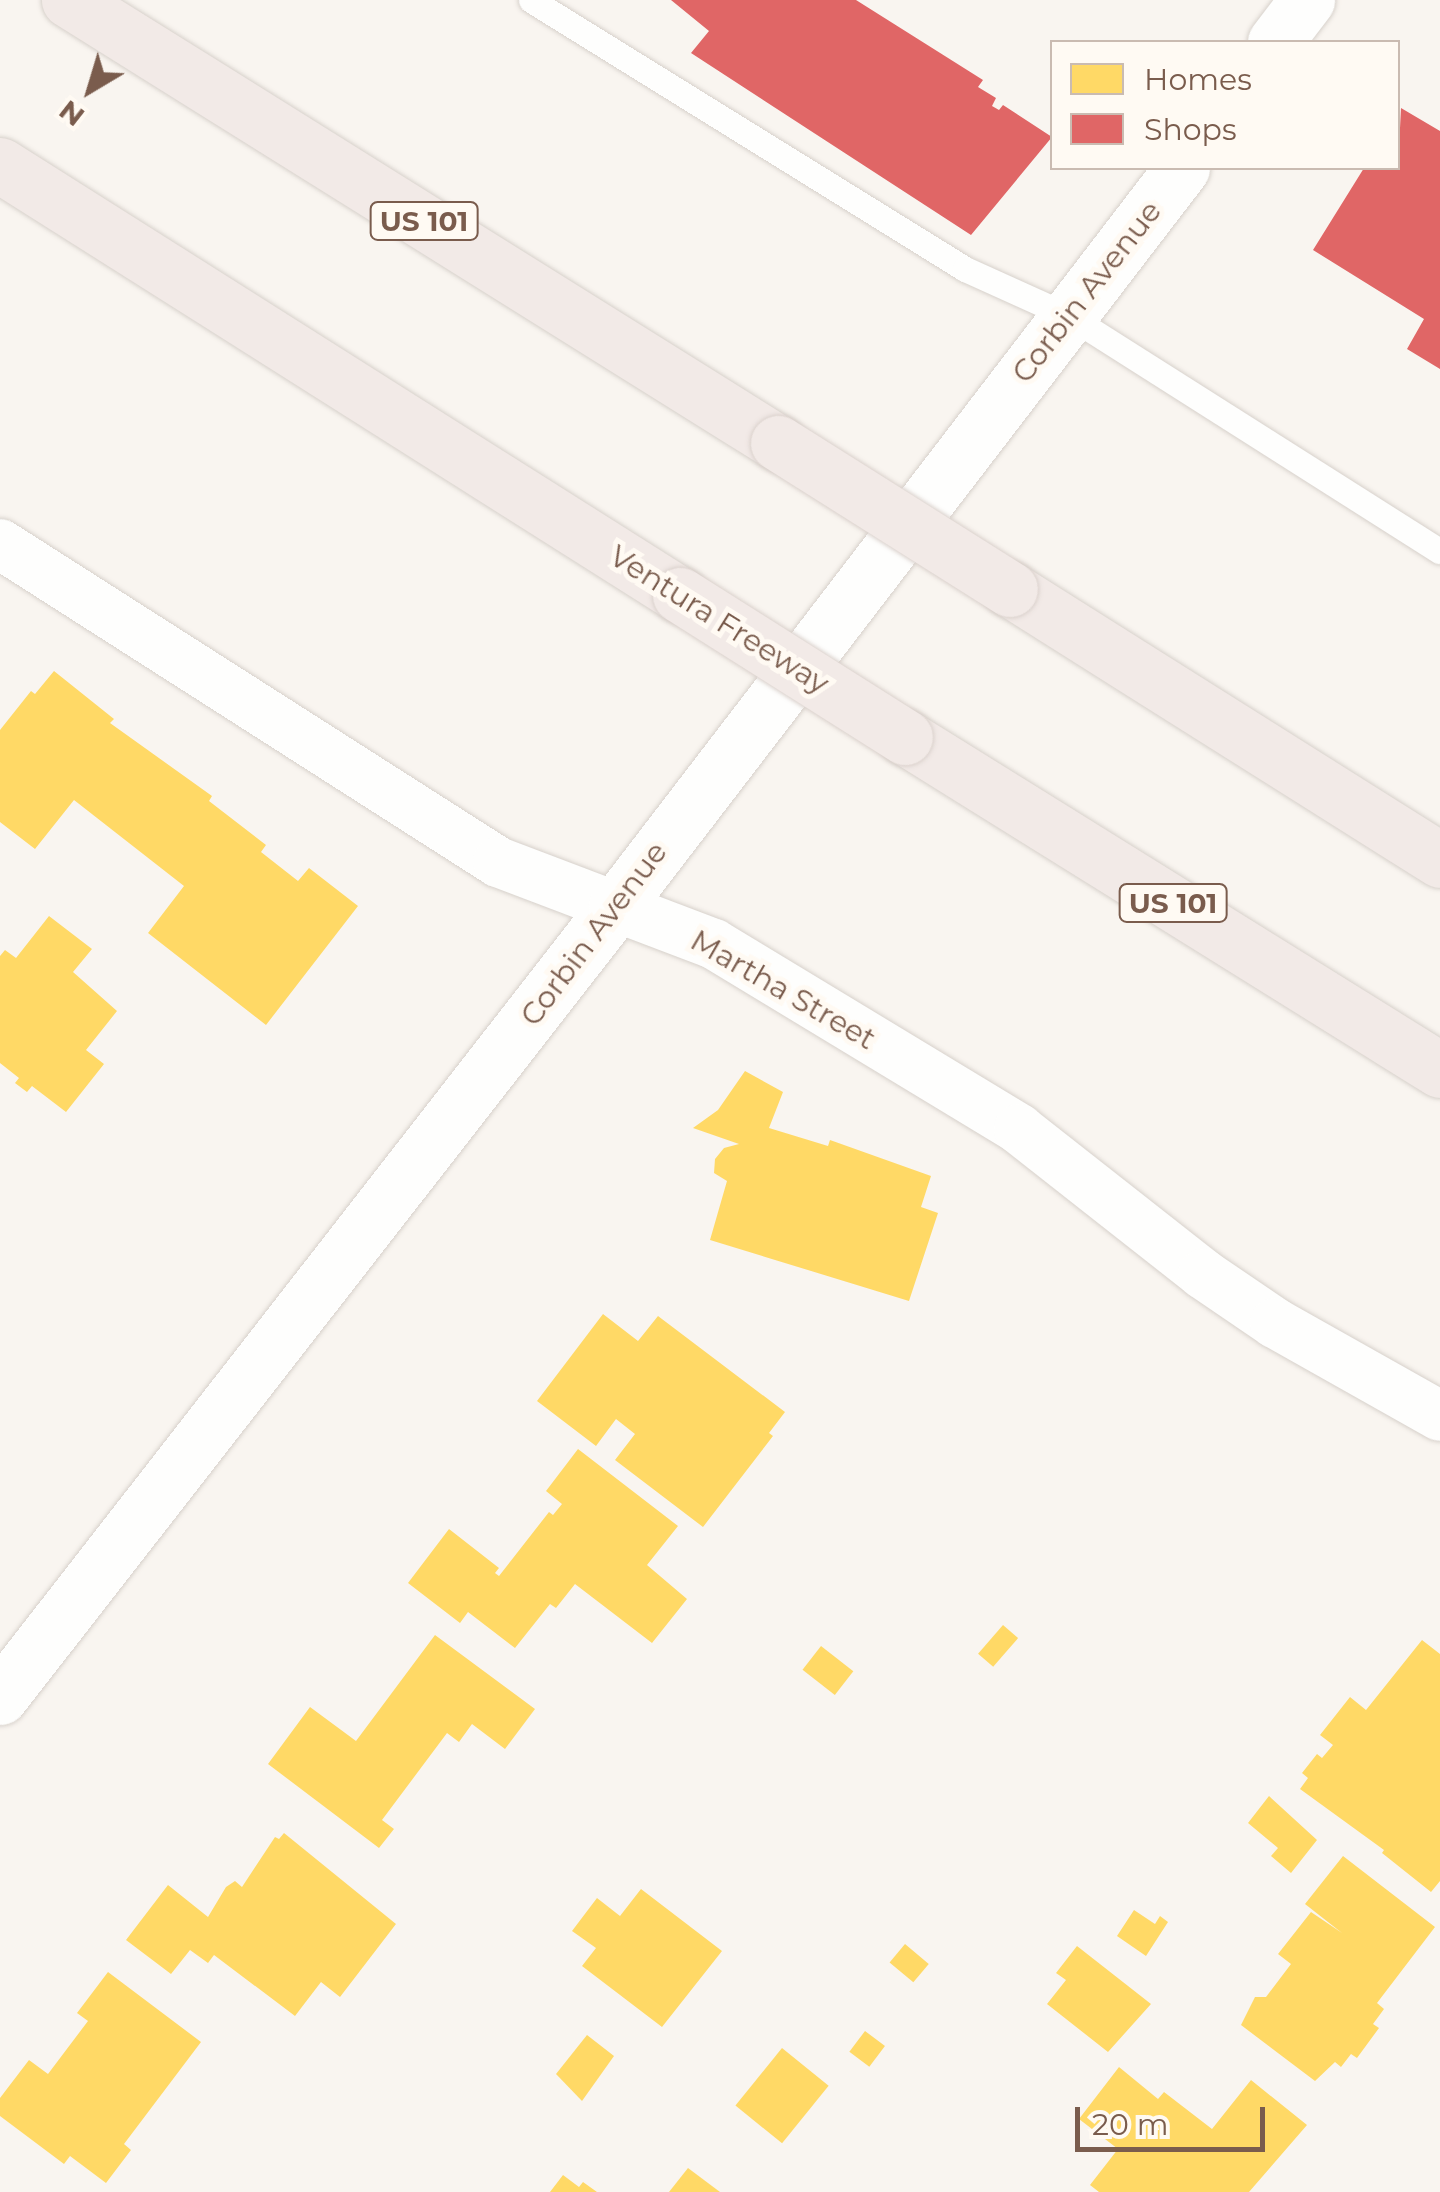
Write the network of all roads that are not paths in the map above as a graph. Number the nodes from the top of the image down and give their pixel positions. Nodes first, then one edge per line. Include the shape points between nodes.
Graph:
1 (69, 0) edge
2 (531, 0) edge
3 (1307, 0) edge
4 (1277, 40) edge
5 (0, 164) edge
6 (1180, 170) edge
7 (1069, 316) junction
8 (0, 544) edge
9 (1440, 551) edge
10 (1440, 860) edge
11 (616, 906) junction
12 (1440, 1070) edge
13 (1440, 1416) edge
14 (0, 1697) edge

1 - 10 highway, US 101, bridge
2 - 7 lane via 965,269
3 - 4 main road
5 - 12 highway, Ventura Freeway / US 101, bridge
6 - 7 main road, Corbin Avenue
7 - 9 lane
7 - 11 main road, Corbin Avenue
8 - 11 street, Martha Street via 498,862
11 - 13 street, Martha Street via 714,944 1019,1129 1202,1274
11 - 14 main road, Corbin Avenue

